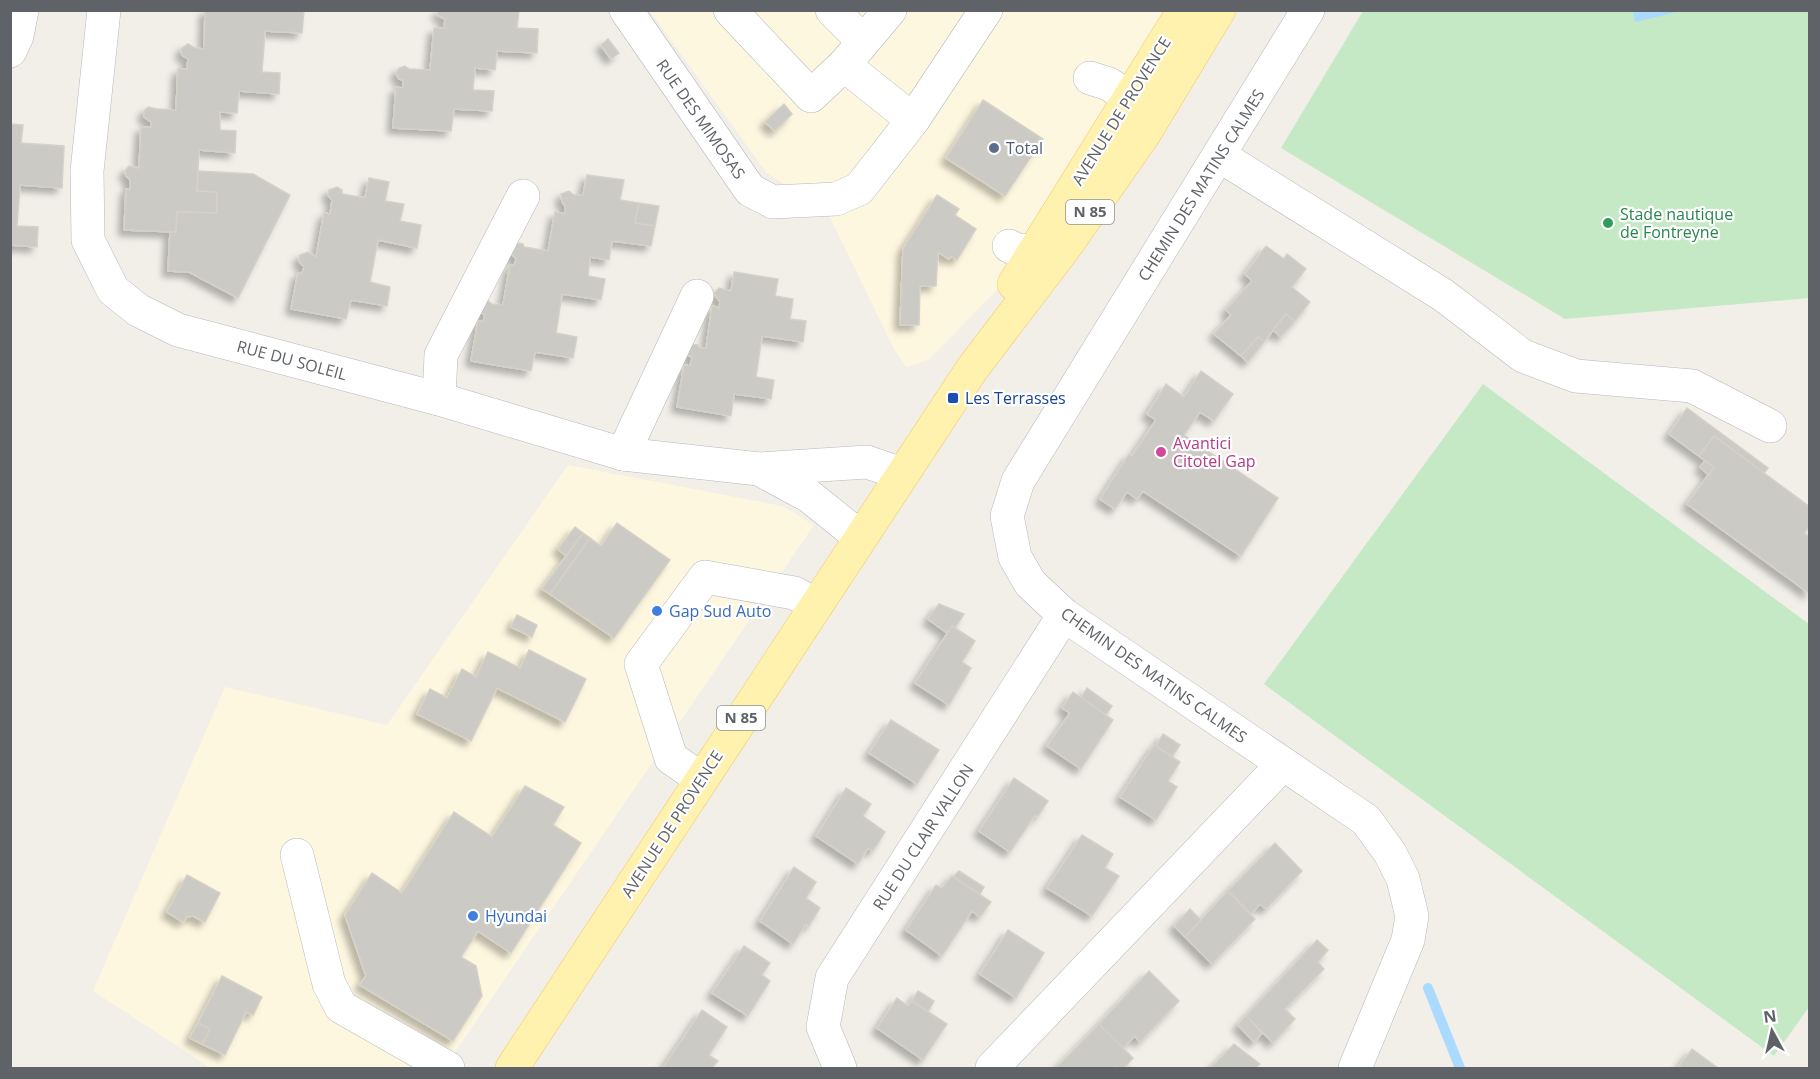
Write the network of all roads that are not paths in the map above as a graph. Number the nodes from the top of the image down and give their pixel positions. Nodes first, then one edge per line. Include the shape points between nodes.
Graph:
1 (22, 10) edge
2 (104, 10) edge
3 (626, 10) edge
4 (730, 10) edge
5 (832, 10) edge
6 (890, 10) edge
7 (986, 10) edge
8 (1184, 10) edge
9 (1202, 10) edge
10 (1219, 10) edge
11 (1308, 10) edge
12 (1196, 46) junction
13 (10, 51) edge
14 (854, 53) junction
15 (1090, 78) dead end
16 (1129, 98) junction
17 (913, 120) junction
18 (1144, 134) junction
19 (1220, 156) junction
20 (523, 196) dead end
21 (1036, 248) junction
22 (697, 296) dead end
23 (439, 399) junction
24 (1770, 426) dead end
25 (623, 454) junction
26 (759, 469) junction
27 (902, 474) junction
28 (860, 537) junction
29 (816, 604) junction
30 (1065, 615) junction
31 (1283, 764) junction
32 (701, 779) junction
33 (297, 855) dead end
34 (448, 1068) edge
35 (512, 1068) edge
36 (840, 1068) edge
37 (992, 1068) edge
38 (1355, 1068) edge

1 - 13 street
2 - 23 street, RUE DU SOLEIL via 87,171 88,240 112,290 138,310 178,330
3 - 17 street, RUE DES MIMOSAS via 750,190 773,202 836,200 859,189
4 - 14 street via 811,96
5 - 14 street
6 - 14 street
7 - 17 street, RUE DES MIMOSAS
8 - 16 main road, AVENUE DE PROVENCE / N 85
9 - 12 street
10 - 12 main road, AVENUE DE PROVENCE / N 85
11 - 19 street, CHEMIN DES MATINS CALMES
12 - 18 main road, AVENUE DE PROVENCE / N 85
14 - 17 street
15 - 16 street via 1109,84
16 - 18 street
16 - 21 main road, AVENUE DE PROVENCE / N 85
18 - 21 main road, AVENUE DE PROVENCE / N 85
19 - 24 street via 1443,295 1523,356 1576,376 1692,386
19 - 30 street, CHEMIN DES MATINS CALMES via 1018,482 1007,516 1015,558 1030,583
20 - 23 street via 441,355
21 - 27 main road, AVENUE DE PROVENCE / N 85 via 972,369
22 - 25 street
23 - 25 street, RUE DU SOLEIL
25 - 26 street, RUE DU SOLEIL
26 - 27 street, RUE DU SOLEIL via 867,462
26 - 28 street, RUE DU SOLEIL via 809,496
27 - 28 main road, AVENUE DE PROVENCE / N 85
28 - 29 main road, AVENUE DE PROVENCE / N 85
29 - 32 main road, AVENUE DE PROVENCE / N 85
29 - 32 street via 794,593 705,577 641,664 671,758
30 - 31 street, CHEMIN DES MATINS CALMES
30 - 36 street, RUE DU CLAIR VALLON via 832,978 823,1027
31 - 37 street
31 - 38 street, CHEMIN DES MATINS CALMES via 1366,820 1399,870 1410,906 1408,940
32 - 35 main road, AVENUE DE PROVENCE / N 85
33 - 34 street via 329,984 341,1007

